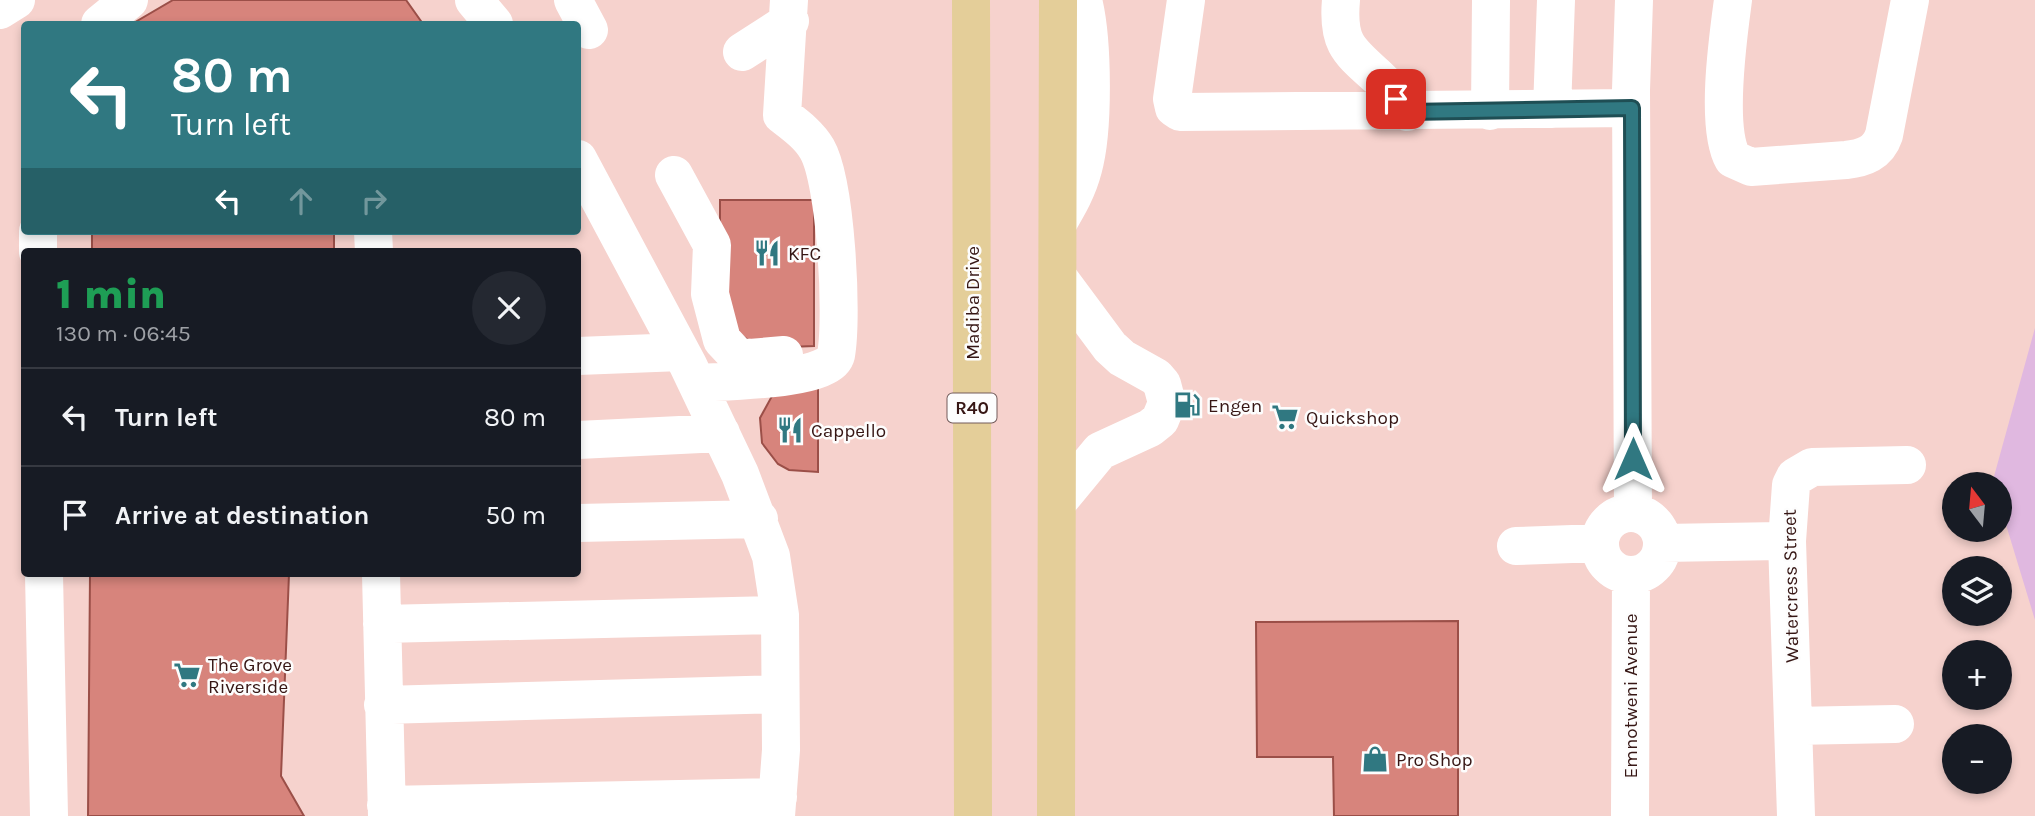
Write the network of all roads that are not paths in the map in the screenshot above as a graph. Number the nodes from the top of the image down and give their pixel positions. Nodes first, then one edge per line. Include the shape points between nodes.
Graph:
1 (16, 0) edge
2 (129, 0) edge
3 (474, 0) edge
4 (971, 0) edge
5 (1058, 0) edge
6 (1083, 0) edge
7 (1186, 0) edge
8 (1341, 0) edge
9 (1490, 0) edge
10 (1556, 0) edge
11 (1634, 0) edge
12 (1733, 0) edge
13 (1910, 0) edge
14 (0, 10) edge
15 (790, 10) edge
16 (104, 21) edge
17 (492, 21) edge
18 (742, 52) dead end
19 (1632, 108) junction
20 (1552, 110) junction
21 (1490, 111) junction
22 (1407, 112) junction
23 (581, 165) edge
24 (674, 175) dead end
25 (1058, 223) junction
26 (1058, 277) junction
27 (838, 346) junction
28 (581, 356) edge
29 (689, 368) junction
30 (721, 433) junction
31 (581, 440) edge
32 (1907, 465) dead end
33 (1057, 503) junction
34 (1633, 513) junction
35 (759, 519) junction
36 (581, 523) edge
37 (1787, 541) junction
38 (1600, 543) junction
39 (1663, 543) junction
40 (1517, 546) dead end
41 (1631, 575) junction
42 (44, 577) edge
43 (381, 577) edge
44 (780, 615) junction
45 (382, 624) junction
46 (780, 694) junction
47 (383, 705) junction
48 (1895, 724) dead end
49 (1793, 726) junction
50 (777, 807) edge
51 (387, 811) edge
52 (49, 816) edge
53 (973, 816) edge
54 (1056, 816) edge
55 (1630, 816) edge
56 (1796, 816) edge

1 - 14 street
2 - 16 street
3 - 17 street
4 - 53 main road, Madiba Drive / R40
5 - 25 main road
6 - 25 street via 1089,33 1088,142 1079,182
7 - 22 street via 1172,104 1176,110 1189,114
8 - 22 street via 1346,48
9 - 21 street
10 - 20 street
11 - 19 street
12 - 13 street via 1724,129 1733,159 1751,167 1846,160 1875,151 1884,135
15 - 18 street
15 - 27 street via 782,115 817,149 827,180 835,236
19 - 20 street
19 - 34 street
20 - 21 street
21 - 22 street
23 - 29 street
24 - 27 street via 712,245 712,310 728,350 750,358
25 - 26 main road
26 - 33 main road
26 - 33 street via 1110,347 1156,377 1167,403 1160,421 1100,451
27 - 29 street via 831,365 812,373
28 - 29 street
29 - 30 street
30 - 31 street
30 - 35 street
32 - 37 street, Watercress Street via 1812,467 1801,472 1788,497
33 - 54 main road
34 - 38 street via 1623,513 1606,524
34 - 39 street via 1650,519
35 - 36 street
35 - 44 street via 771,556
37 - 39 street
37 - 49 street, Watercress Street
38 - 40 street
38 - 41 street via 1612,569
39 - 41 street via 1654,566
41 - 55 street, Emnotweni Avenue
42 - 52 street
43 - 45 street
44 - 45 street
44 - 46 street
45 - 47 street
46 - 47 street
46 - 50 street
47 - 51 street
48 - 49 street
49 - 56 street, Watercress Street
50 - 51 street

